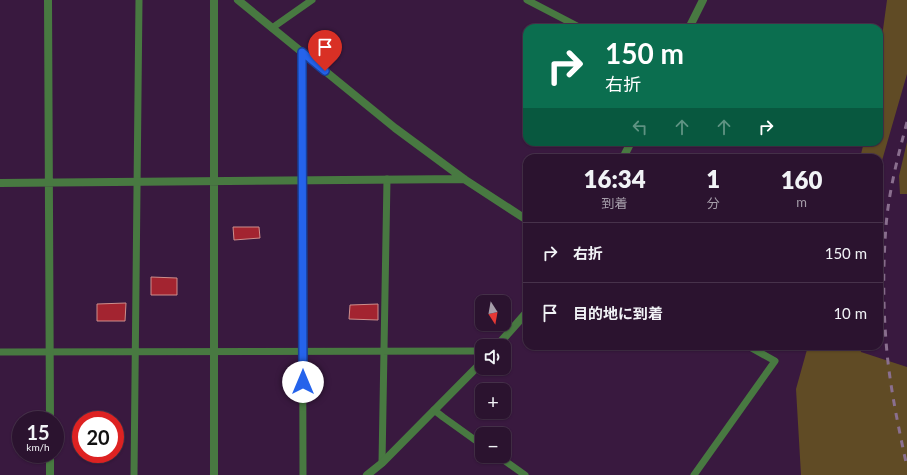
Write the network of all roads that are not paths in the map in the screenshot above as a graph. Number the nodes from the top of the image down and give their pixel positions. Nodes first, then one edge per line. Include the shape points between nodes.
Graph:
1 (48, 0) edge
2 (139, 0) edge
3 (214, 0) edge
4 (238, 0) edge
5 (312, 0) edge
6 (527, 0) edge
7 (703, 0) edge
8 (573, 24) edge
9 (691, 24) edge
10 (272, 28) junction
11 (302, 52) junction
12 (386, 179) junction
13 (464, 179) junction
14 (302, 180) junction
15 (214, 181) junction
16 (49, 182) junction
17 (137, 182) junction
18 (0, 183) edge
19 (523, 217) edge
20 (523, 317) edge
21 (503, 339) edge
22 (755, 350) edge
23 (135, 351) junction
24 (214, 351) junction
25 (303, 351) junction
26 (384, 351) junction
27 (475, 351) edge
28 (0, 352) edge
29 (50, 352) junction
30 (475, 369) edge
31 (434, 410) junction
32 (50, 411) edge
33 (475, 440) edge
34 (382, 462) junction
35 (50, 463) edge
36 (508, 463) edge
37 (50, 475) edge
38 (134, 475) edge
39 (214, 475) edge
40 (303, 475) edge
41 (367, 475) edge
42 (525, 475) edge
43 (694, 475) edge

1 - 16 street
2 - 17 lane
3 - 15 street
4 - 10 street
5 - 10 lane
6 - 8 lane
7 - 9 street
10 - 11 street
11 - 13 street via 395,128
11 - 14 lane
12 - 13 street
12 - 14 street
12 - 26 lane
13 - 19 street
14 - 15 street
14 - 25 lane
15 - 17 street
15 - 24 street
16 - 17 street
16 - 18 street
16 - 29 street
17 - 23 lane
20 - 21 street
22 - 43 lane via 775,361
23 - 24 lane
23 - 29 lane
23 - 38 lane
24 - 25 lane
24 - 39 street
25 - 26 lane
25 - 40 lane
26 - 27 lane
26 - 34 lane
28 - 29 lane
29 - 32 street
30 - 31 street
31 - 33 lane
31 - 34 street
34 - 41 street
35 - 37 street
36 - 42 lane

